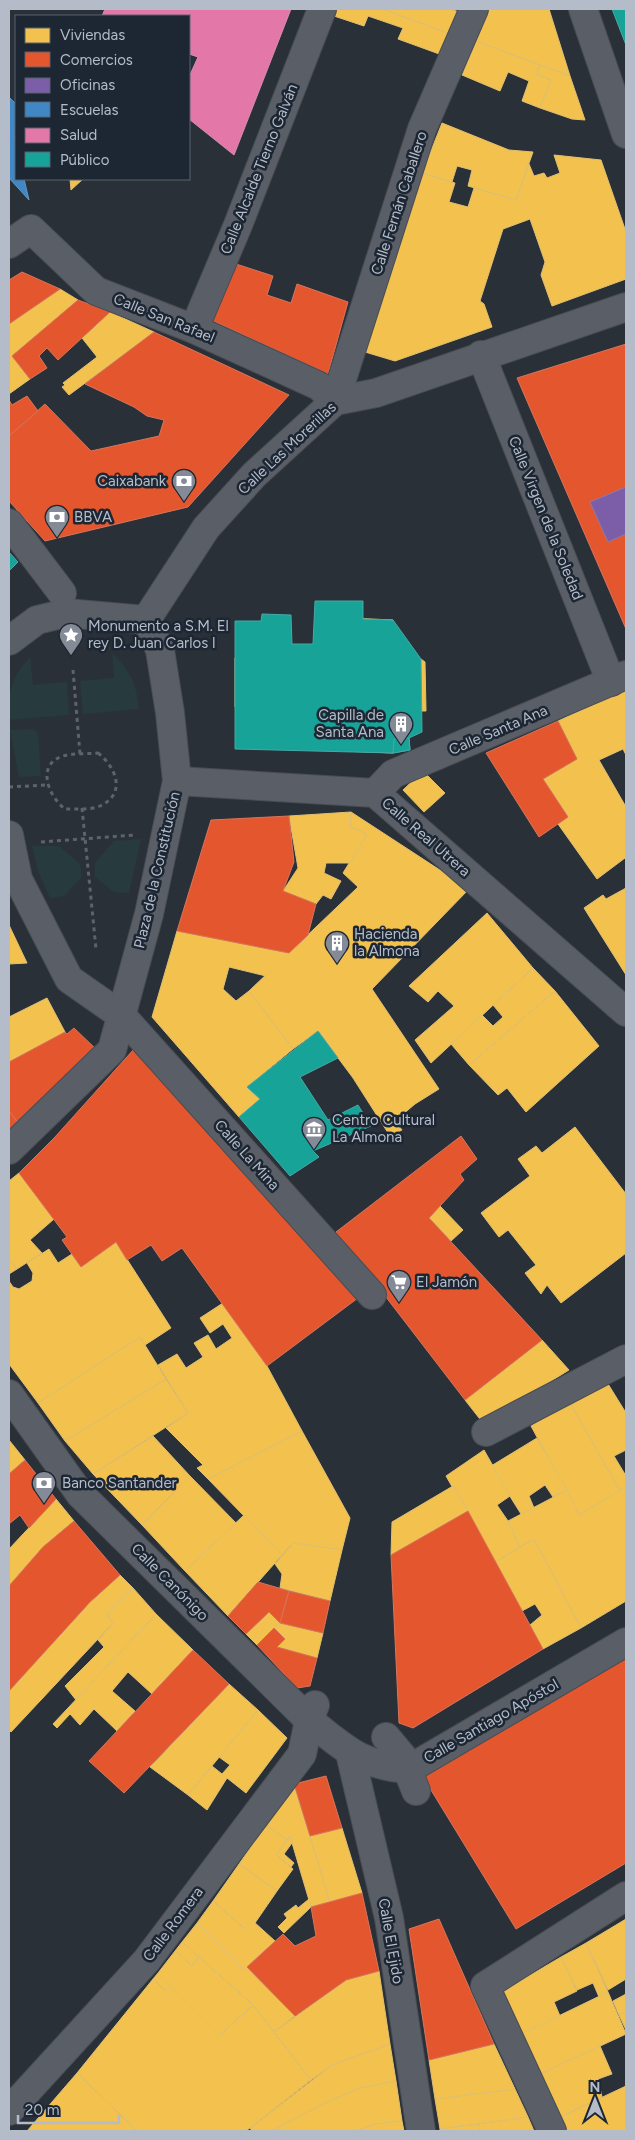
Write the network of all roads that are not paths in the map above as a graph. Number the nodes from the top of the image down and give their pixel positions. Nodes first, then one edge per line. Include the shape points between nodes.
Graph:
1 (322, 9) edge
2 (474, 9) edge
3 (583, 9) edge
4 (626, 134) edge
5 (9, 244) edge
6 (626, 307) edge
7 (194, 329) junction
8 (482, 355) junction
9 (335, 400) junction
10 (9, 522) edge
11 (62, 593) dead end
12 (146, 620) junction
13 (9, 641) edge
14 (619, 678) edge
15 (177, 781) junction
16 (375, 793) junction
17 (9, 835) edge
18 (626, 1012) edge
19 (122, 1016) junction
20 (9, 1150) edge
21 (372, 1295) dead end
22 (624, 1366) edge
23 (9, 1394) edge
24 (486, 1432) dead end
25 (626, 1642) edge
26 (312, 1712) junction
27 (386, 1737) dead end
28 (350, 1753) junction
29 (413, 1780) junction
30 (626, 1896) edge
31 (9, 2111) edge
32 (421, 2131) edge
33 (552, 2131) edge

1 - 7 street, Calle Alcalde Tierno Galván
2 - 9 street, Calle Fernán Caballero via 422,129
3 - 4 street
5 - 7 street, Calle San Rafael via 31,229 96,291
6 - 8 street, Calle Las Morerillas
7 - 9 street, Calle San Rafael via 318,386
8 - 9 street, Calle Las Morerillas via 376,393
8 - 14 street, Calle Virgen de la Soledad
9 - 12 street, Calle Las Morerillas via 254,475 206,528
10 - 11 street
12 - 13 street via 66,613 37,620
12 - 15 street, Plaza de la Constitución via 160,650
14 - 16 street, Calle Santa Ana via 393,774
15 - 16 street, Calle Real Utrera
15 - 19 street, Plaza de la Constitución via 149,914
16 - 18 street, Calle Real Utrera
17 - 19 street via 18,878 69,979
19 - 20 street, Plaza de la Constitución via 112,1050
19 - 21 street, Calle La Mina
22 - 24 street
23 - 26 street, Calle Canónigo via 80,1494
25 - 29 street, Calle Santiago Apóstol
26 - 28 street, Calle Canónigo
26 - 31 street, Calle Romera via 302,1754 147,1960
27 - 29 street via 402,1756
28 - 29 street, Calle Santiago Apóstol
28 - 32 street, Calle El Ejido via 389,1918
30 - 33 street via 485,1986

